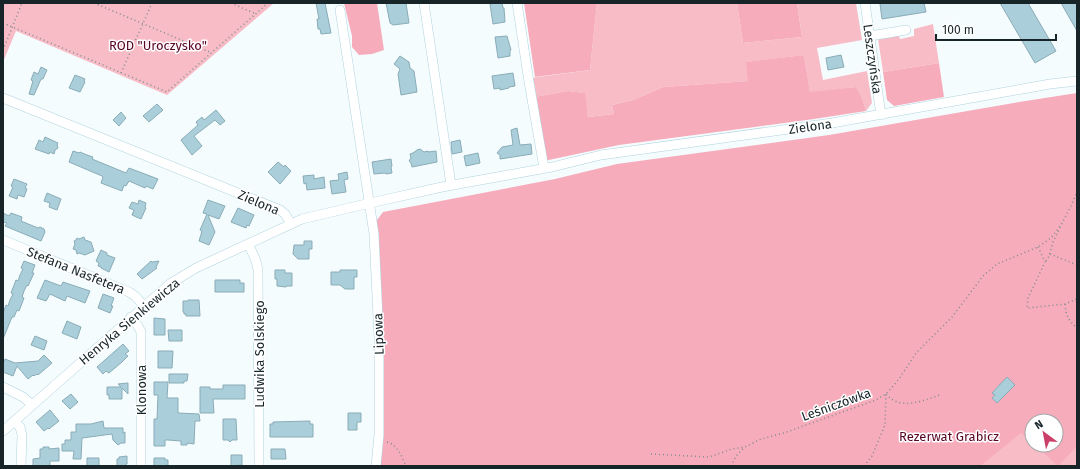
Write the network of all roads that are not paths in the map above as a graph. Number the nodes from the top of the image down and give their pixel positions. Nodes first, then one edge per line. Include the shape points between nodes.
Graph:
1 (424, 3) edge
2 (517, 3) edge
3 (865, 3) edge
4 (340, 10) dead end
5 (906, 30) dead end
6 (870, 36) junction
7 (1077, 81) edge
8 (3, 98) edge
9 (881, 115) junction
10 (544, 168) junction
11 (451, 185) junction
12 (370, 203) junction
13 (291, 224) junction
14 (3, 240) edge
15 (249, 245) junction
16 (144, 306) junction
17 (131, 317) junction
18 (3, 387) edge
19 (32, 406) junction
20 (14, 421) junction
21 (3, 431) edge
22 (22, 466) edge
23 (141, 466) edge
24 (259, 466) edge
25 (376, 466) edge

1 - 11 street
2 - 10 street
3 - 6 street, Leszczyńska
4 - 12 street, Lipowa
5 - 6 street
6 - 9 street, Leszczyńska
7 - 9 street, Zielona
8 - 13 street, Zielona via 280,210
9 - 10 street, Zielona via 621,151
10 - 11 street, Zielona
11 - 12 street, Zielona
12 - 13 street, Zielona
12 - 25 street, Lipowa via 379,338 379,434
13 - 15 street, Henryka Sienkiewicza
14 - 16 street, Stefana Nasfetera via 129,292
15 - 16 street, Henryka Sienkiewicza via 187,273
15 - 24 street, Ludwika Solskiego via 258,270
16 - 17 street, Henryka Sienkiewicza
17 - 19 street, Henryka Sienkiewicza
17 - 23 street, Klonowa via 141,332
18 - 19 street via 23,397
19 - 20 street, Henryka Sienkiewicza
20 - 21 street, Henryka Sienkiewicza
20 - 22 street via 21,431

